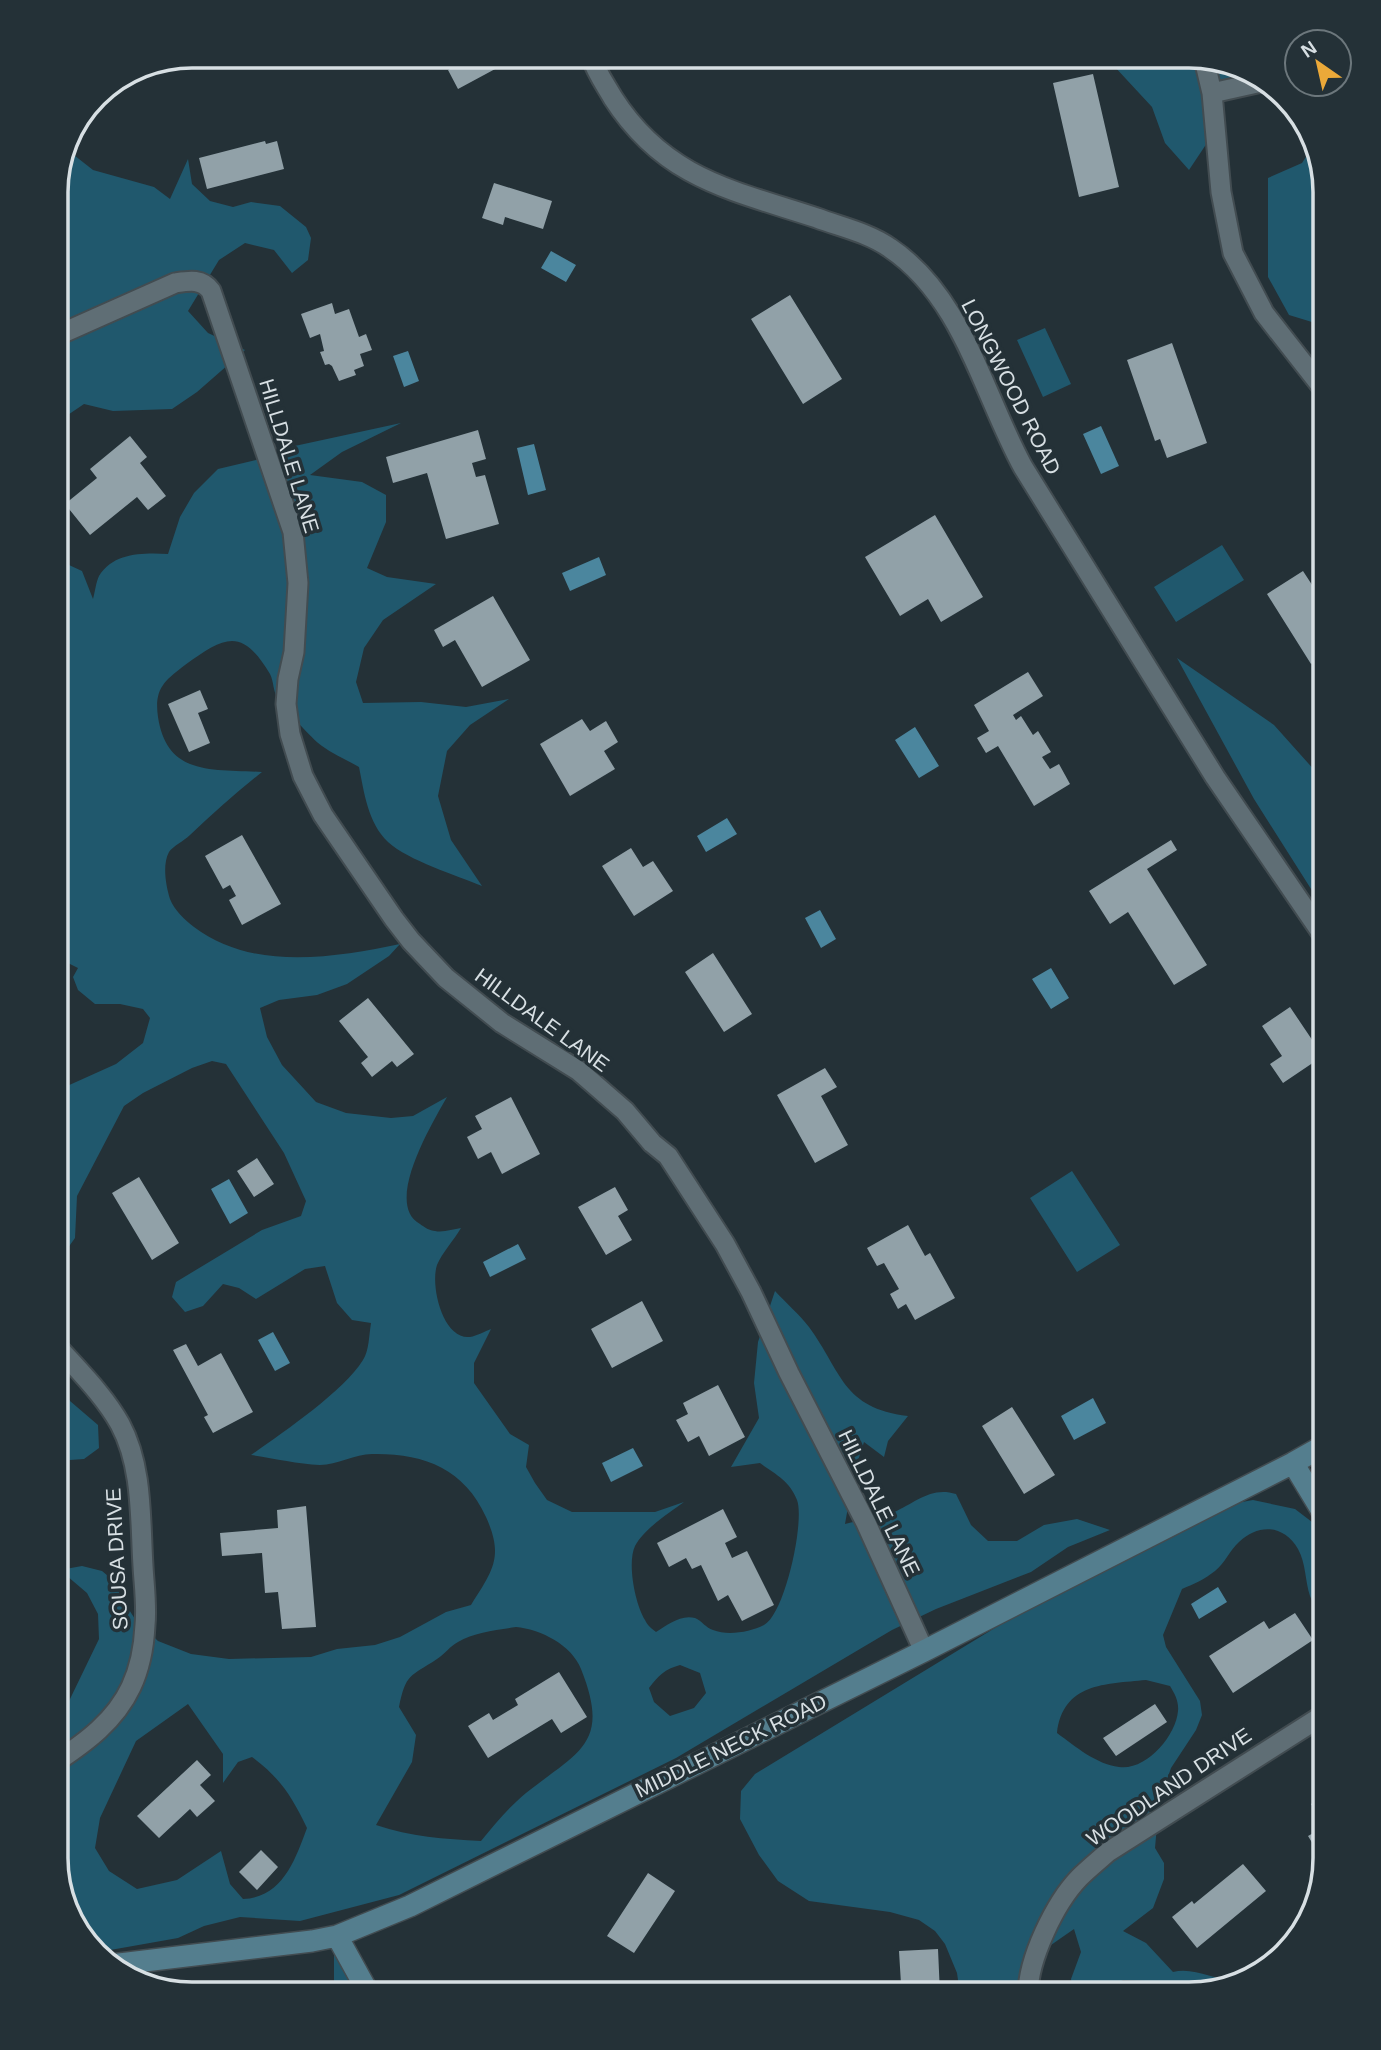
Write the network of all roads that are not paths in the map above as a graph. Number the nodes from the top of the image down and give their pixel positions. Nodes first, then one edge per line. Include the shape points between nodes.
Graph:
1 (596, 69) edge
2 (1206, 70) edge
3 (1249, 84) edge
4 (1212, 93) junction
5 (69, 330) edge
6 (1313, 376) edge
7 (1313, 921) edge
8 (68, 1359) edge
9 (1313, 1452) edge
10 (1293, 1463) junction
11 (1313, 1496) edge
12 (924, 1651) junction
13 (1313, 1722) edge
14 (68, 1754) edge
15 (337, 1936) junction
16 (128, 1963) edge
17 (362, 1981) edge
18 (1030, 1982) edge

1 - 7 street, LONGWOOD ROAD via 628,121 681,168 708,183 858,232 890,247 920,274 944,303 962,336 1023,467 1214,777
2 - 4 street
3 - 4 street
4 - 6 street via 1221,192 1233,253 1264,313
5 - 12 street, HILLDALE LANE via 174,283 201,282 211,291 293,532 298,583 286,704 303,776 323,815 394,919 446,978 502,1023 579,1071 668,1156 751,1293 866,1522
8 - 14 street, SOUSA DRIVE via 128,1441 139,1491 146,1623 140,1663 130,1688 115,1713
9 - 10 main road, MIDDLE NECK ROAD
10 - 11 main road
10 - 12 main road, MIDDLE NECK ROAD
12 - 15 main road, MIDDLE NECK ROAD via 410,1906
13 - 18 street, WOODLAND DRIVE via 1108,1852 1078,1879 1045,1933
15 - 16 main road, MIDDLE NECK ROAD
15 - 17 main road

